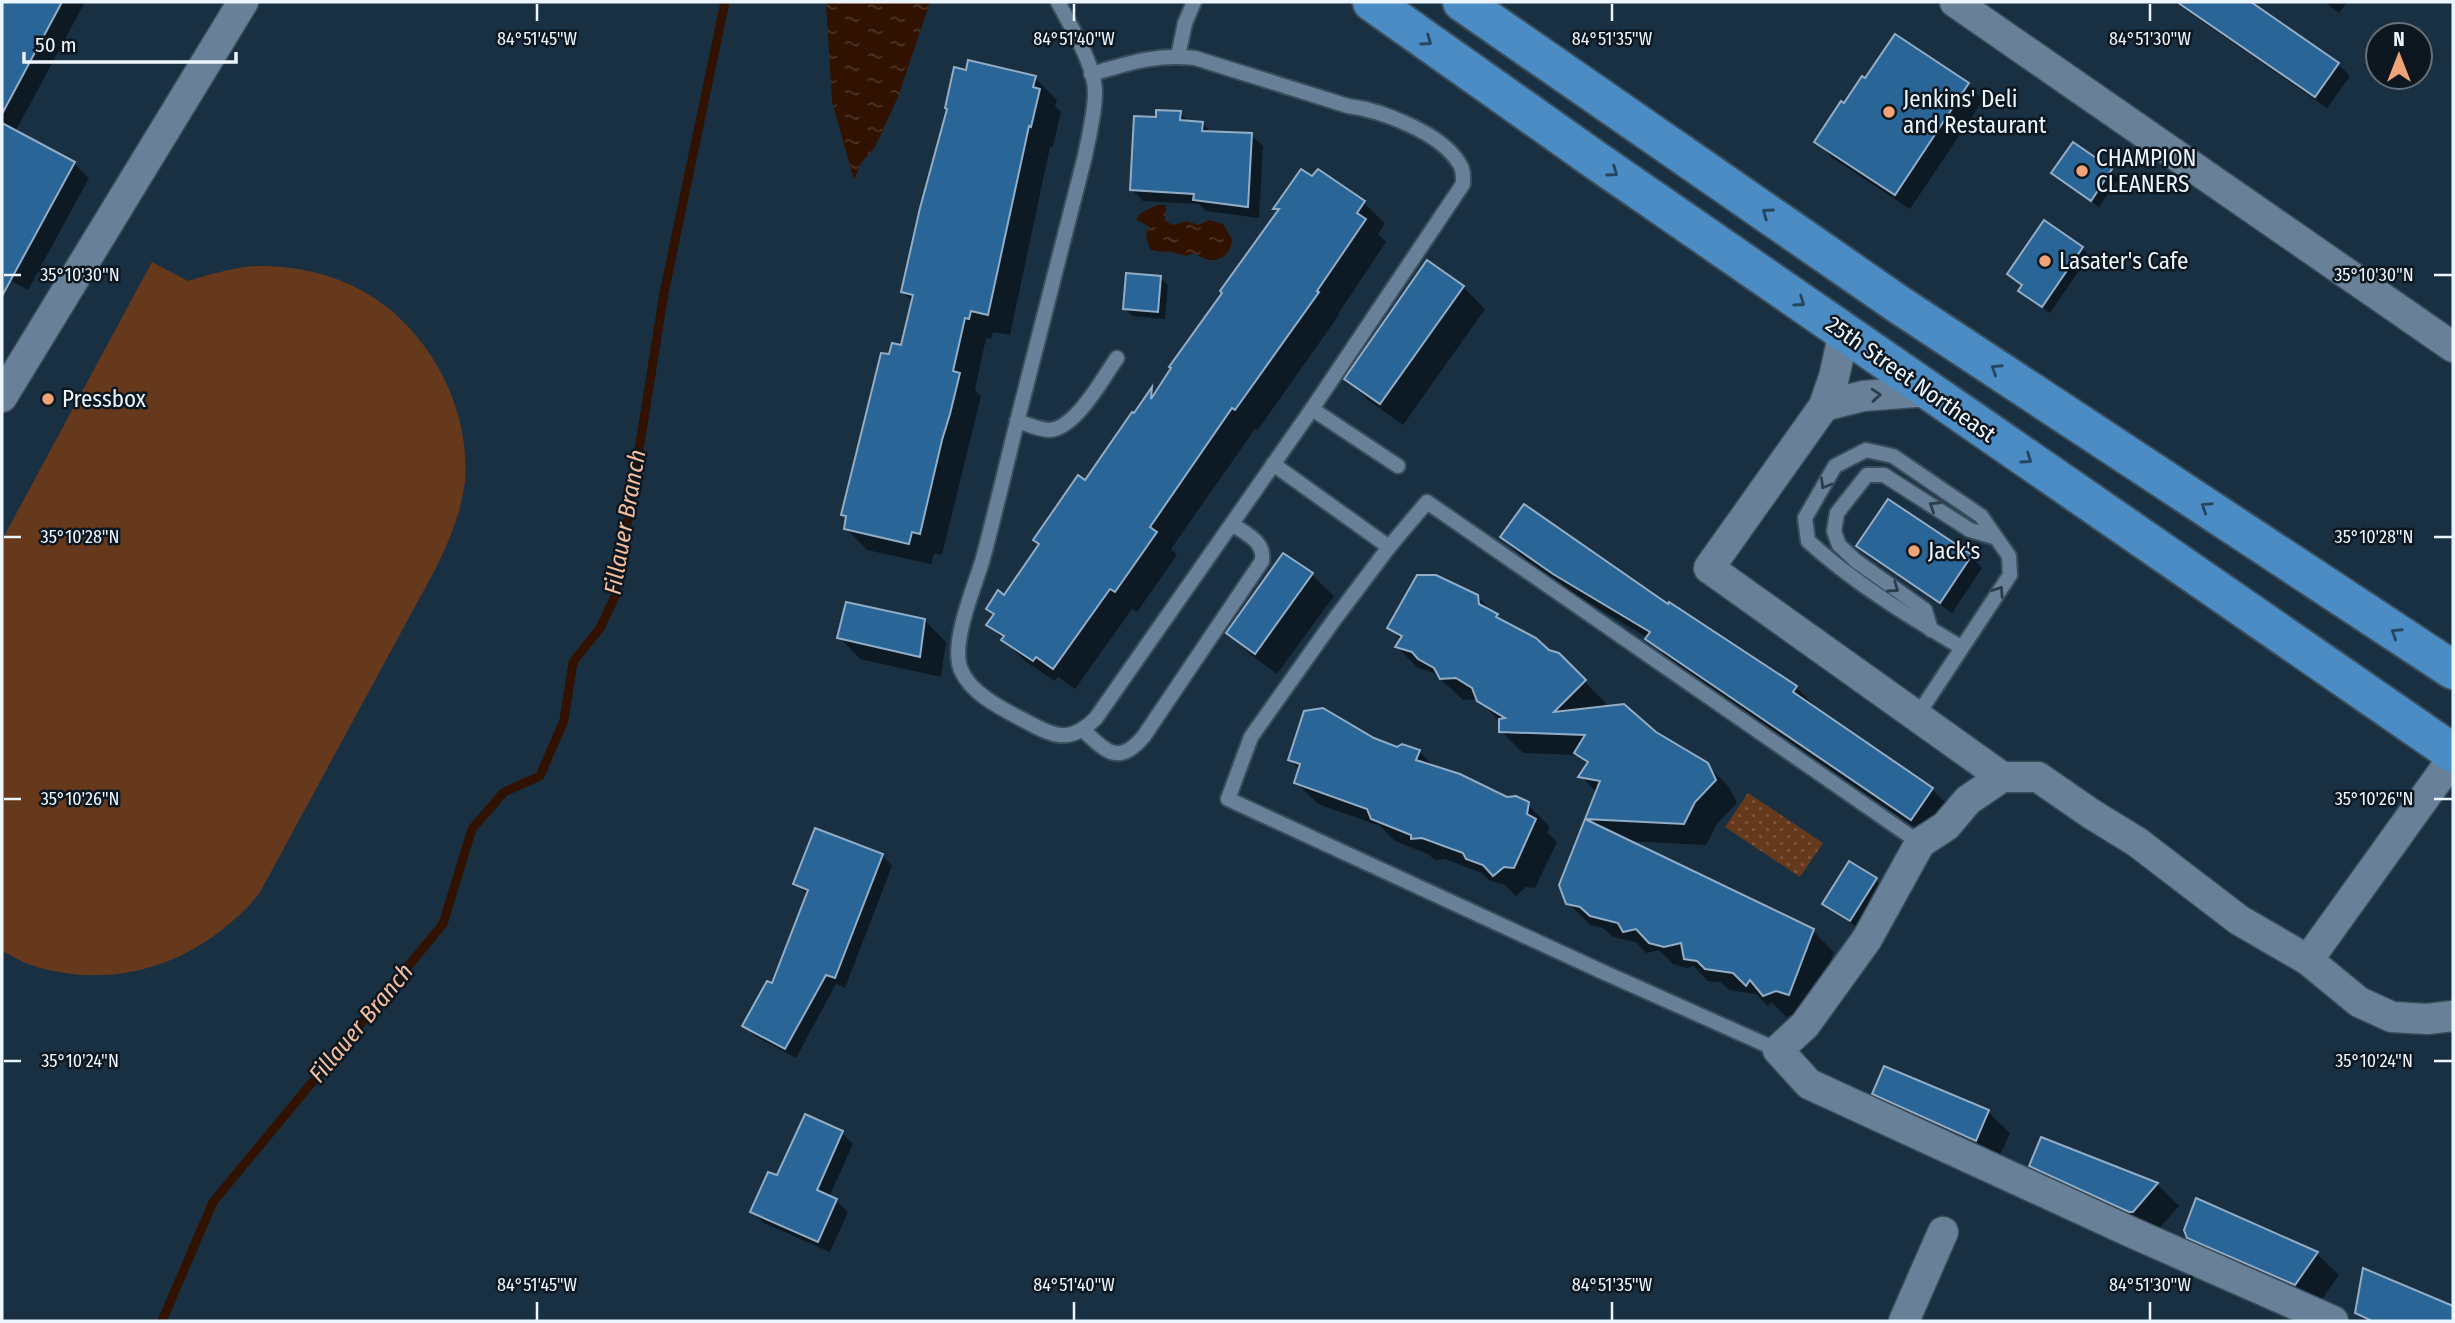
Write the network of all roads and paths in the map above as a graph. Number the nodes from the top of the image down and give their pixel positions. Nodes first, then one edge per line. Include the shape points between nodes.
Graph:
1 (243, 2) edge
2 (1058, 2) edge
3 (1194, 2) edge
4 (1371, 2) edge
5 (1462, 2) edge
6 (1955, 2) edge
7 (1178, 57) junction
8 (1091, 74) junction
9 (1844, 332) junction
10 (2453, 347) edge
11 (1117, 358) dead end
12 (1929, 391) junction
13 (2, 397) edge
14 (1824, 406) junction
15 (1312, 409) junction
16 (1017, 421) junction
17 (1273, 464) junction
18 (1398, 466) dead end
19 (1232, 524) junction
20 (1994, 537) junction
21 (1389, 547) junction
22 (1931, 630) junction
23 (1961, 647) junction
24 (2453, 670) edge
25 (1917, 716) junction
26 (1084, 731) junction
27 (2453, 753) edge
28 (2453, 758) edge
29 (2003, 776) junction
30 (1920, 844) junction
31 (2308, 960) junction
32 (2453, 1016) edge
33 (1778, 1049) junction
34 (1943, 1232) dead end
35 (1903, 1321) edge
36 (2333, 1321) edge

1 - 13 street
2 - 8 lane
3 - 7 lane
4 -> 9 highway, 25th Street Northeast
24 -> 5 highway via 1898,304
6 - 10 street
7 - 8 lane via 1151,57
7 - 15 lane via 1209,62 1389,116 1441,145 1460,163 1463,184
8 - 16 lane via 1095,89 1085,156
9 - 12 highway, 25th Street Northeast
9 - 14 street
11 - 16 lane via 1072,420 1061,427 1048,430
14 -> 12 street via 1863,396
12 -> 27 highway, 25th Street Northeast
14 - 25 street via 1709,568
15 - 17 lane
15 - 18 lane
16 - 26 lane via 961,635 960,668 978,692 1040,729 1068,736
17 - 19 lane
17 - 21 lane
19 - 26 lane
19 - 26 lane via 1261,545 1262,561 1144,736 1133,749 1113,753
20 -> 22 lane via 1970,530 1884,475 1867,475 1837,513 1834,531 1839,545 1925,610
20 -> 22 lane via 1981,516 1893,456 1866,450 1835,466 1805,518 1808,541
23 -> 20 lane via 2010,575 2009,556
21 - 30 lane via 1427,502
21 - 33 lane via 1251,737 1228,799
22 - 23 lane
23 - 25 lane
25 - 29 street
28 - 31 street
29 - 30 street via 1968,800 1946,826
29 - 31 street via 2038,776 2137,842 2239,920
30 - 33 street via 1867,939 1805,1025
31 - 32 street via 2359,1002 2392,1017
33 - 36 street via 1809,1084
34 - 35 street

